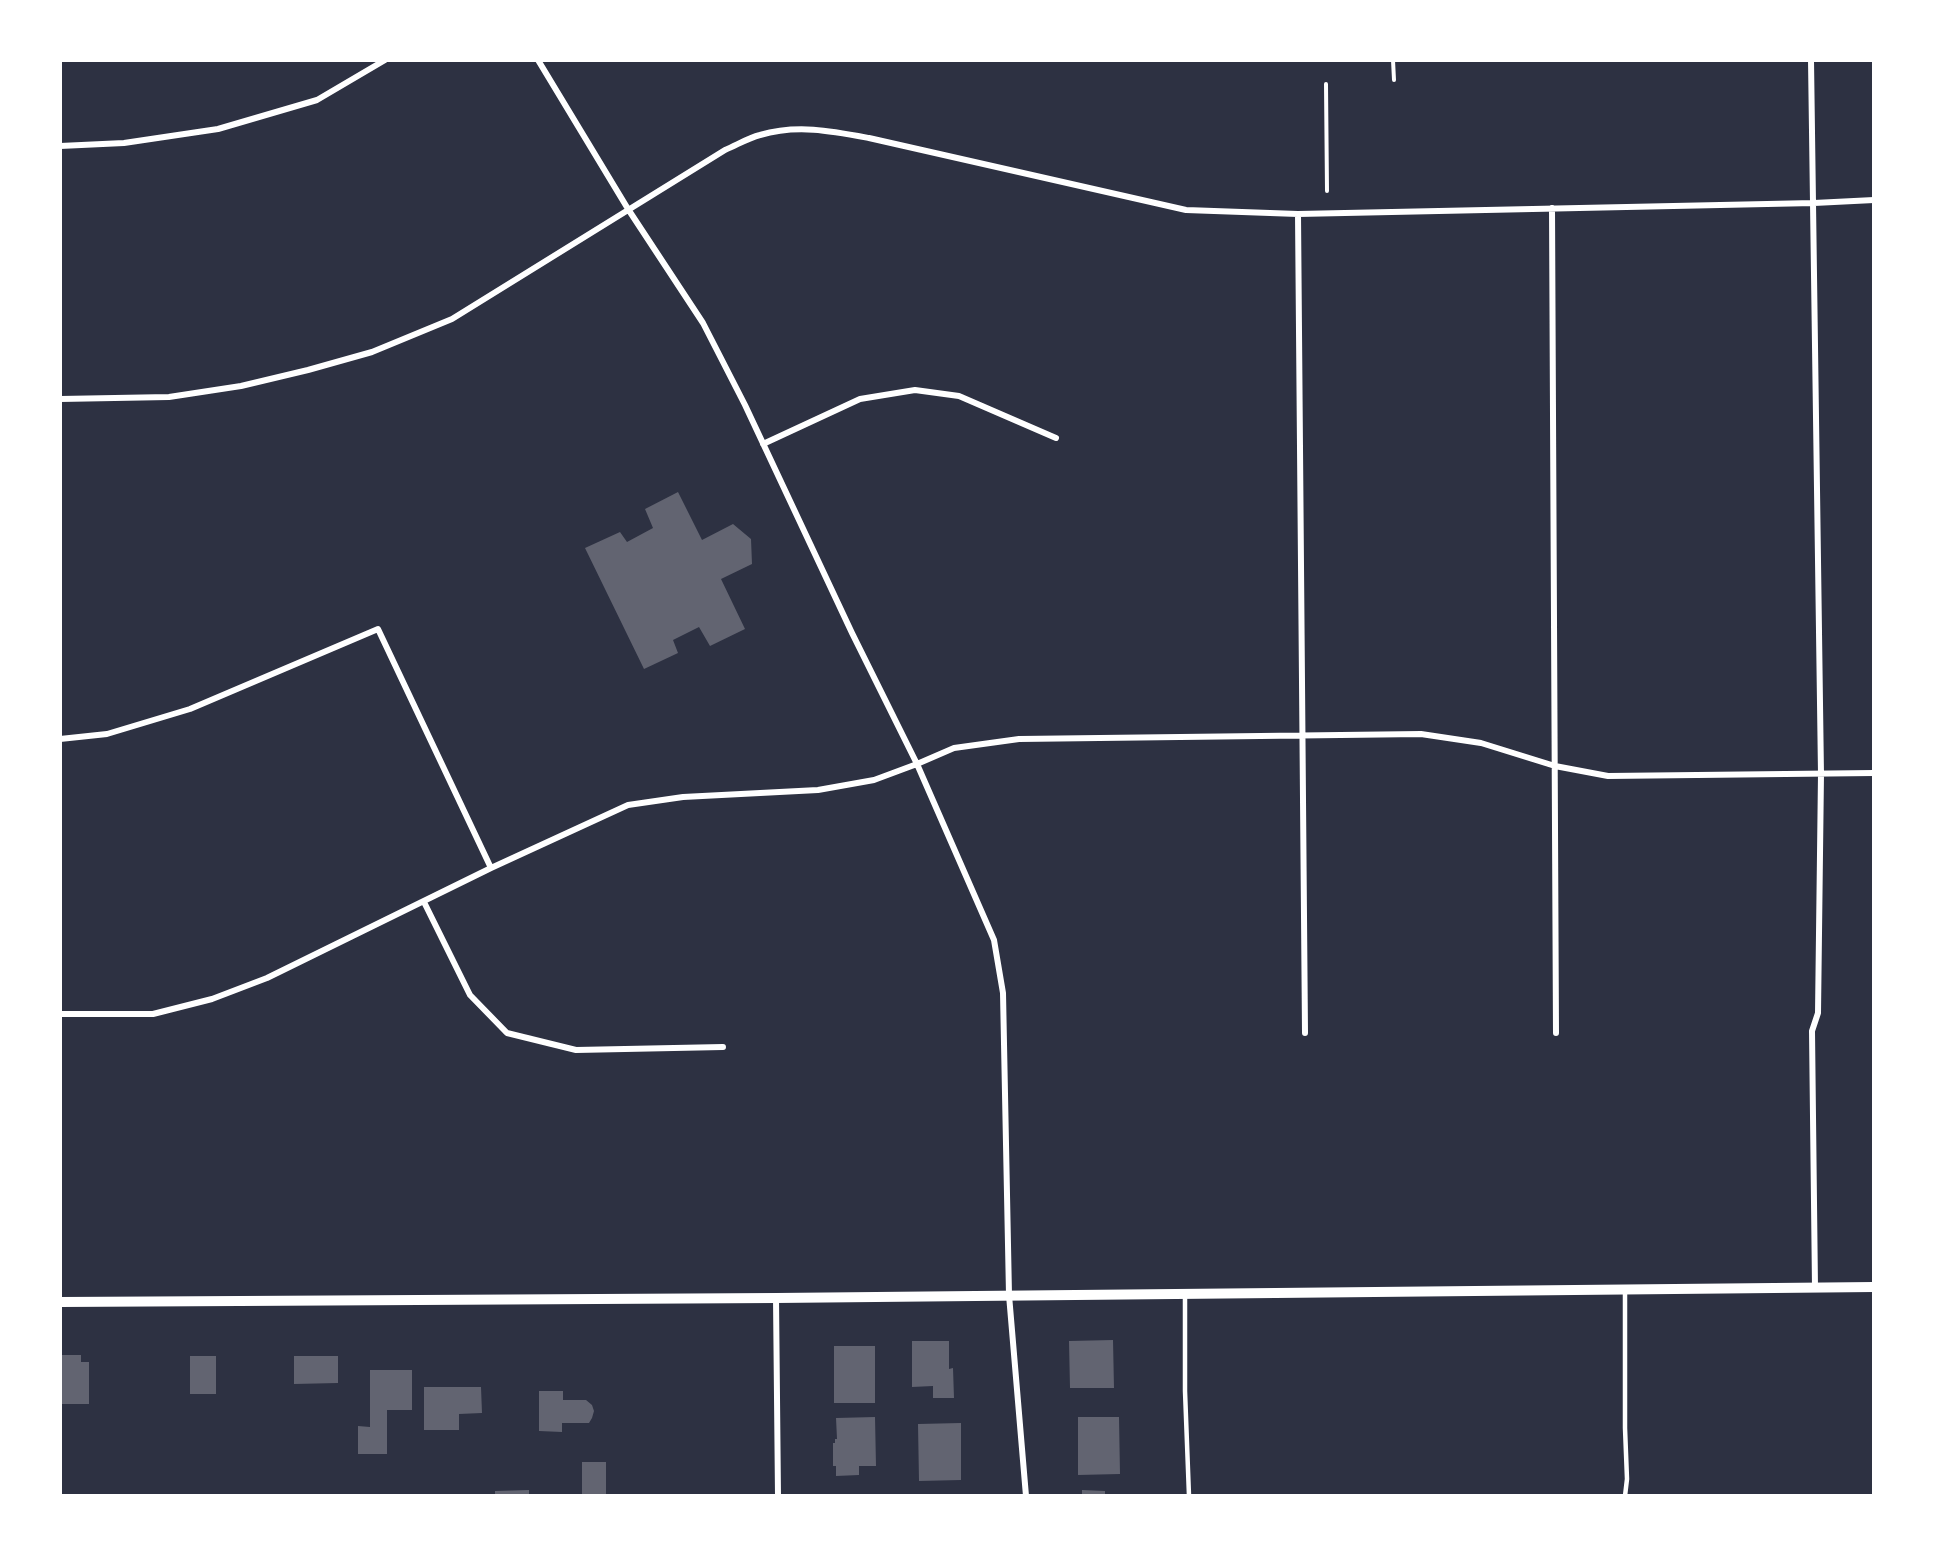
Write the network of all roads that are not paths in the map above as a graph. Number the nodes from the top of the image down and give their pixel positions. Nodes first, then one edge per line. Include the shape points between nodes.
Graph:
1 (385, 60) edge
2 (538, 60) edge
3 (1812, 60) edge
4 (60, 146) edge
5 (1874, 200) edge
6 (1814, 203) junction
7 (1552, 208) junction
8 (628, 209) junction
9 (1299, 214) junction
10 (60, 399) edge
11 (1056, 438) dead end
12 (762, 444) junction
13 (1302, 736) junction
14 (60, 739) edge
15 (917, 764) junction
16 (1555, 766) junction
17 (1874, 773) edge
18 (1821, 774) junction
19 (491, 868) junction
20 (424, 902) junction
21 (60, 1014) edge
22 (1305, 1033) dead end
23 (1556, 1033) dead end
24 (723, 1047) dead end
25 (1874, 1287) edge
26 (1815, 1288) junction
27 (1625, 1290) junction
28 (1185, 1294) junction
29 (1009, 1295) junction
30 (776, 1298) junction
31 (60, 1302) edge
32 (778, 1496) edge
33 (1026, 1496) edge
34 (1189, 1496) edge
35 (1625, 1496) edge

1 - 4 street via 317,100 218,129 124,143
2 - 8 street
3 - 6 street
5 - 6 street
6 - 7 street
6 - 18 street
7 - 9 street
7 - 16 street
8 - 9 street via 725,150 759,135 797,128 869,138 1186,210
8 - 10 street via 452,319 372,352 241,386 169,396
8 - 12 street via 703,322
9 - 13 street
11 - 12 street via 959,396 915,390 860,399
12 - 15 street
13 - 15 street via 1019,739 954,748
13 - 16 street via 1421,734 1481,743
13 - 22 street
14 - 19 street via 107,734 190,709 378,629
15 - 19 street via 874,780 818,790 683,797 628,805
15 - 29 street via 994,940 1003,993
16 - 18 street via 1608,776
16 - 23 street
17 - 18 street
18 - 26 street via 1818,1013 1812,1031
19 - 20 street
20 - 21 street via 267,978 212,999 153,1014
20 - 24 street via 470,995 507,1033 576,1050
25 - 26 street
26 - 27 street
27 - 28 street
27 - 35 lane
28 - 29 street
28 - 34 lane
29 - 30 street
29 - 33 street
30 - 31 street
30 - 32 street

